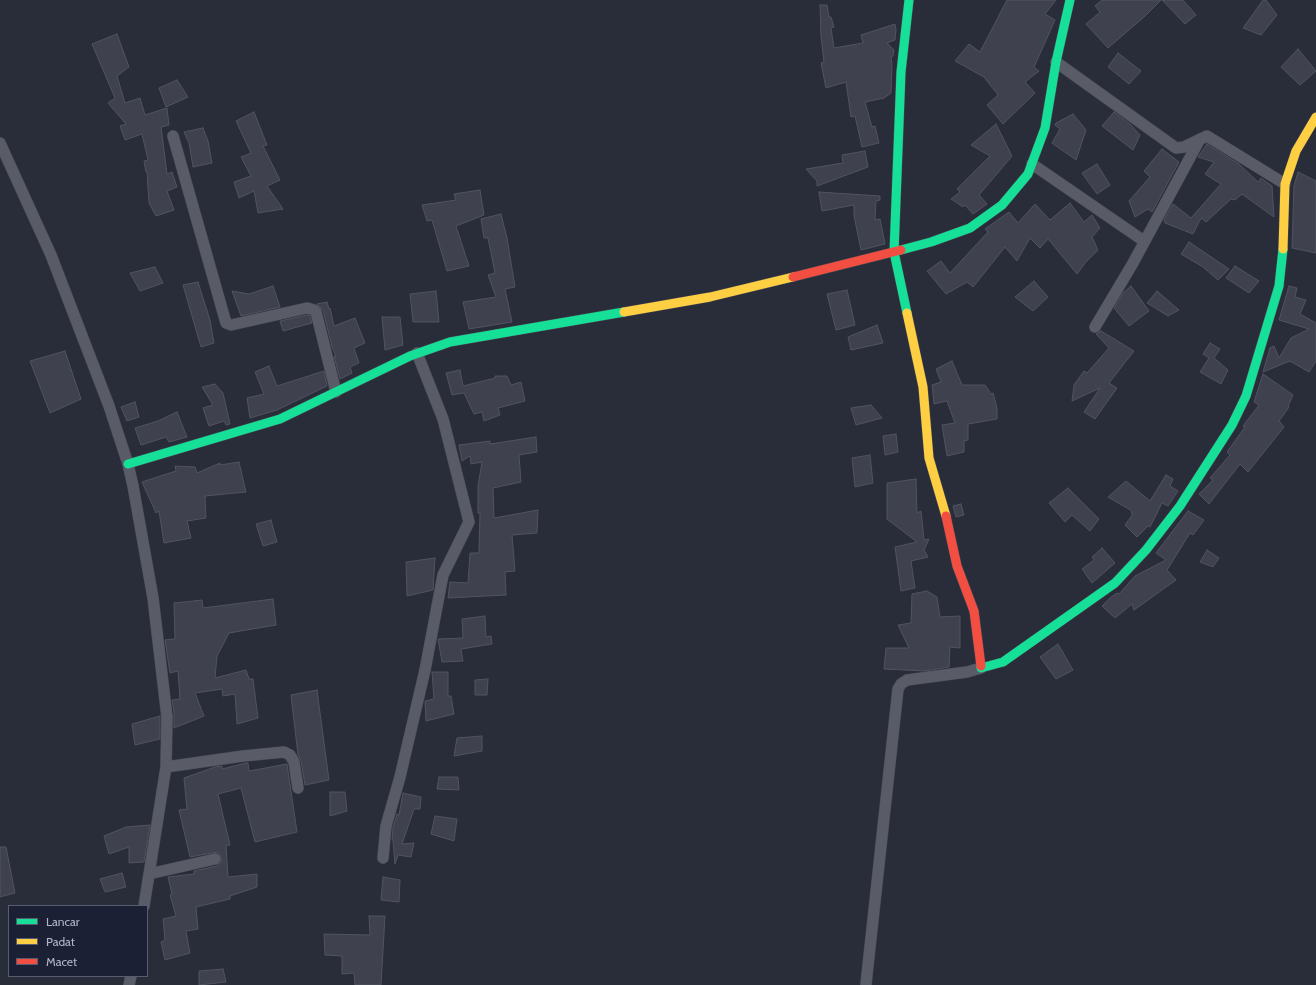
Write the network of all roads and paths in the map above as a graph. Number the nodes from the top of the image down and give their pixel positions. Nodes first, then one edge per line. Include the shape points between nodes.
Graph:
1 (909, 0) edge
2 (1070, 0) edge
3 (1056, 62) junction
4 (1316, 118) edge
5 (174, 136) dead end
6 (1200, 138) junction
7 (0, 143) edge
8 (1032, 164) junction
9 (1285, 184) junction
10 (1144, 241) junction
11 (894, 252) junction
12 (1095, 327) dead end
13 (417, 354) junction
14 (336, 392) junction
15 (128, 464) junction
16 (981, 668) junction
17 (166, 767) junction
18 (298, 788) dead end
19 (383, 858) dead end
20 (216, 859) dead end
21 (149, 874) junction
22 (144, 905) edge
23 (866, 984) dead end

1 - 11 street via 902,72
2 - 3 street
3 - 6 street via 1176,148 1184,148
3 - 8 street via 1045,128
4 - 9 street via 1296,151
5 - 14 street via 226,323 231,325 307,308 314,310
6 - 9 street via 1207,136
6 - 10 street
7 - 15 street via 51,255 109,406
8 - 10 street
8 - 11 street via 1028,174 1002,205 970,228
9 - 16 street via 1279,286 1250,382 1232,425 1180,506 1146,550 1115,583 1003,662
10 - 12 street
11 - 13 street via 710,297 469,337
11 - 16 street via 923,387 929,458 957,566 974,611
13 - 14 street
13 - 19 street via 443,419 469,522 443,575 425,670 386,826
14 - 15 street via 269,422
15 - 17 street via 153,598 167,717
16 - 23 street via 908,680 898,689
17 - 18 street via 284,752 290,755 294,762
17 - 21 street
20 - 21 street
21 - 22 street

